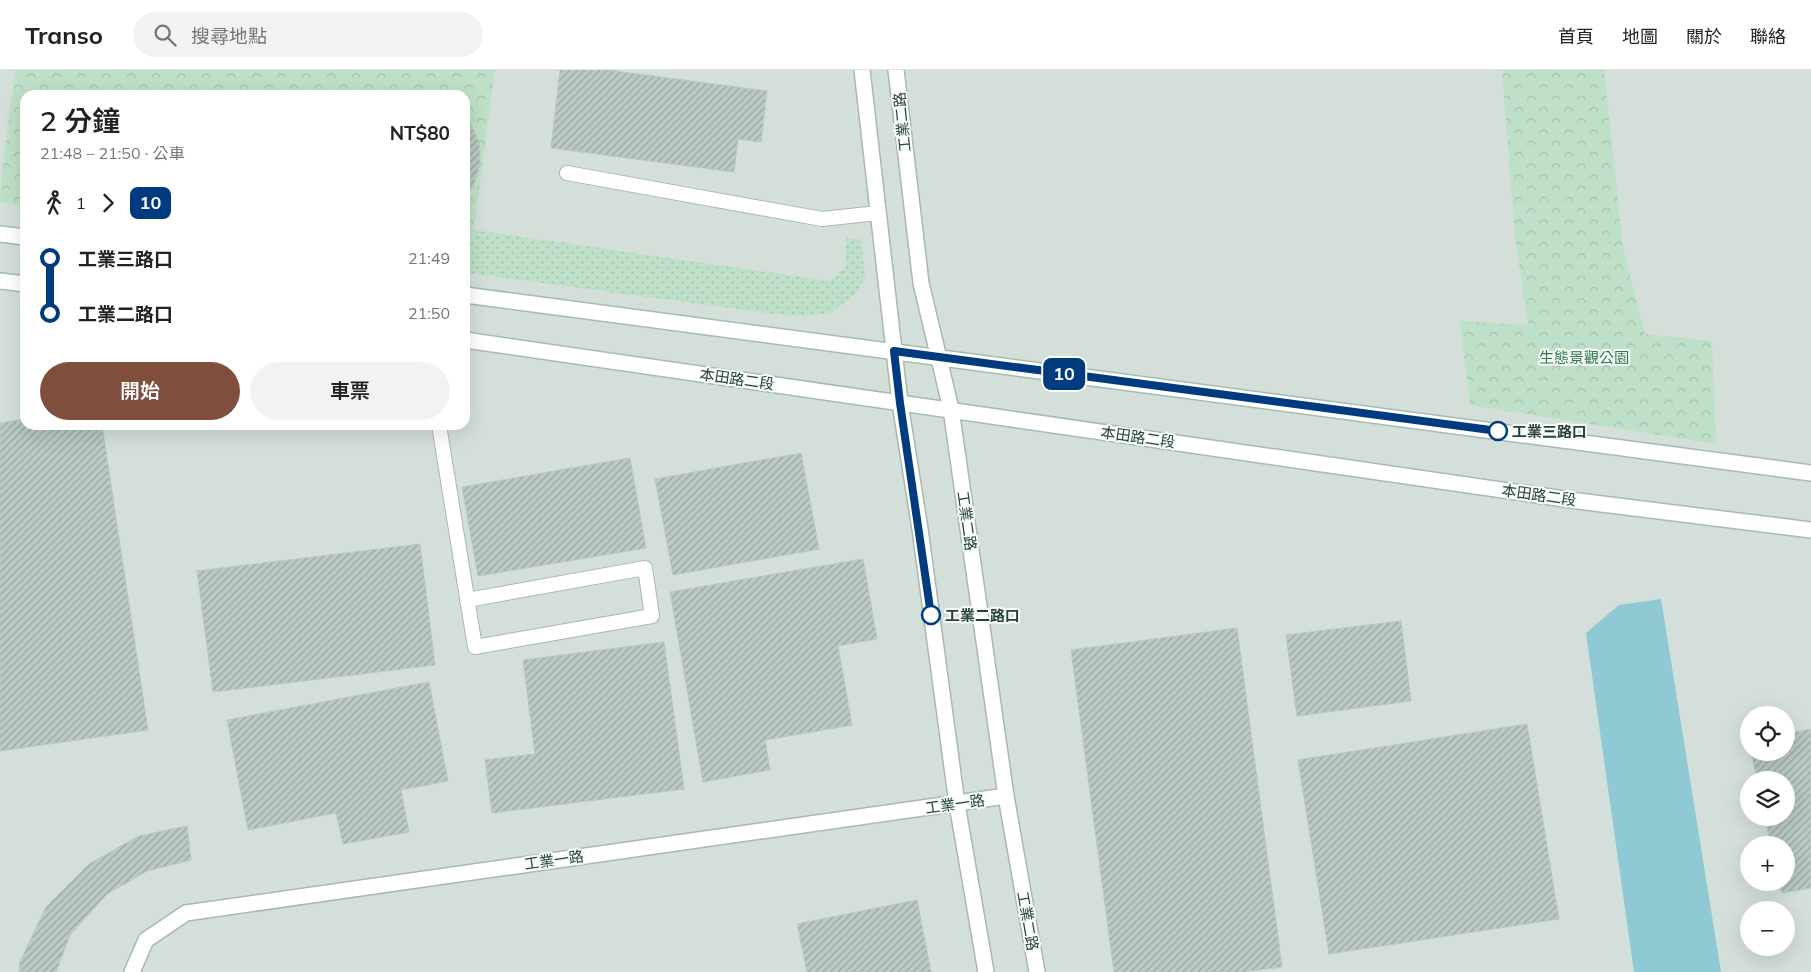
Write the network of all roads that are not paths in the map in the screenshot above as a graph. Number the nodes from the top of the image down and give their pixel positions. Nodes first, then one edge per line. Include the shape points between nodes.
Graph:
1 (862, 70) edge
2 (896, 70) edge
3 (567, 173) dead end
4 (878, 213) junction
5 (0, 234) edge
6 (20, 236) edge
7 (0, 281) edge
8 (20, 283) edge
9 (470, 296) edge
10 (470, 341) edge
11 (894, 351) junction
12 (939, 357) junction
13 (900, 403) junction
14 (951, 410) junction
15 (440, 430) edge
16 (1811, 473) edge
17 (1811, 530) edge
18 (467, 600) junction
19 (1006, 796) junction
20 (957, 804) junction
21 (132, 972) edge
22 (986, 972) edge
23 (1037, 972) edge

1 - 4 street
2 - 12 street, 工業二路 via 920,283
3 - 4 lane via 822,219
4 - 11 street
5 - 6 street
7 - 8 street
9 - 11 street
10 - 13 street, 本田路二段
11 - 12 street
11 - 13 street
12 - 14 street, 工業二路
12 - 16 street
13 - 14 street, 本田路二段
13 - 20 street
14 - 17 street, 本田路二段
14 - 19 street, 工業二路
15 - 18 lane
18 - 18 lane via 475,647 652,616 644,568
19 - 20 street, 工業一路
19 - 23 street, 工業二路
20 - 21 street, 工業一路 via 186,912 146,940
20 - 22 street

